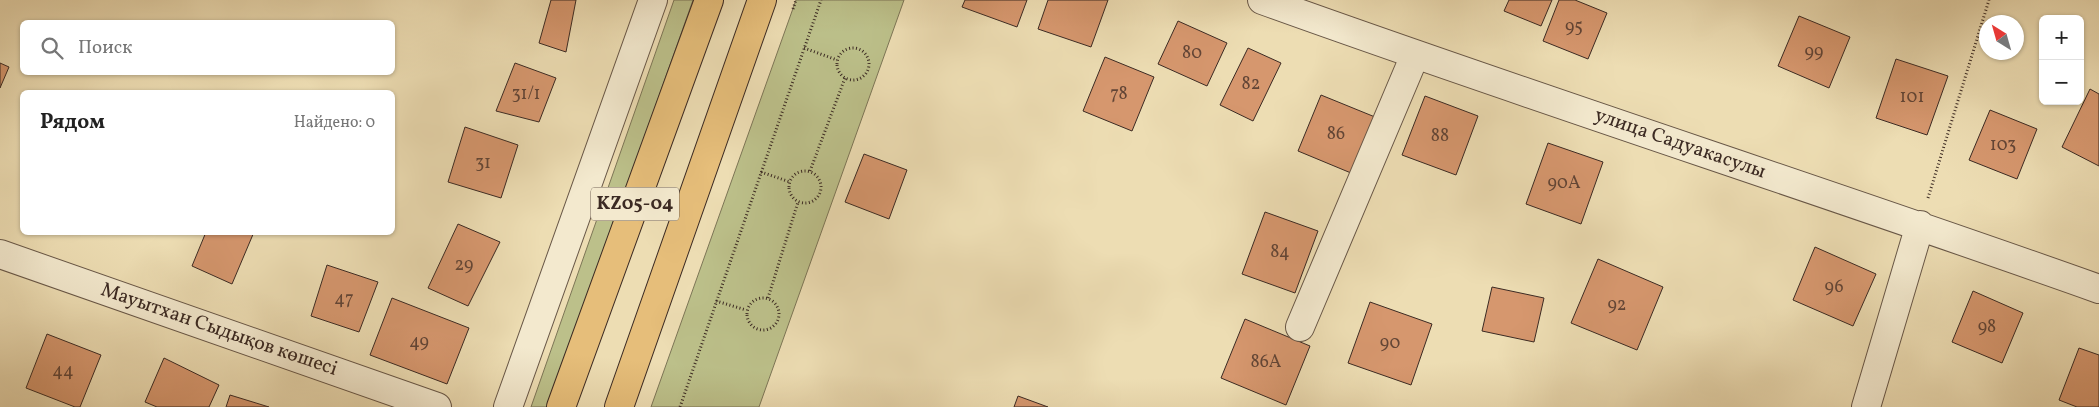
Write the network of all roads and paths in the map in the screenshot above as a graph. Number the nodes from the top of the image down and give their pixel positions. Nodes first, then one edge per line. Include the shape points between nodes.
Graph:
1 (653, 0) edge
2 (709, 0) edge
3 (762, 0) edge
4 (820, 0) edge
5 (1262, 0) edge
6 (1989, 0) edge
7 (804, 48) junction
8 (1415, 55) junction
9 (837, 60) junction
10 (845, 78) junction
11 (810, 171) junction
12 (761, 172) junction
13 (790, 182) junction
14 (798, 202) junction
15 (1920, 225) junction
16 (0, 254) edge
17 (2099, 288) edge
18 (768, 298) junction
19 (716, 300) junction
20 (746, 310) junction
21 (1300, 327) dead end
22 (437, 407) edge
23 (508, 407) edge
24 (561, 407) edge
25 (619, 407) edge
26 (680, 407) edge
27 (1866, 407) edge

1 - 23 street
2 - 24 main road, KZ05-04
3 - 25 main road, KZ05-04
4 - 7 path
5 - 8 street, улица Садуакасулы
6 - 15 path
7 - 9 path
7 - 12 path
8 - 15 street, улица Садуакасулы
8 - 21 street
9 - 10 path via 838,71
9 - 10 path via 842,51 852,47 863,50 869,60 865,75 856,80
10 - 11 path
11 - 13 path via 794,174
11 - 14 path via 819,178 821,194 813,202
12 - 13 path
12 - 19 path
13 - 14 path via 790,194
14 - 18 path
15 - 17 street, улица Садуакасулы
15 - 27 street
16 - 22 street, Мауытхан Сыдықов көшесі
18 - 20 path via 756,299
18 - 20 path via 779,310 778,320 770,328 760,330 751,326
19 - 20 path
19 - 26 path

